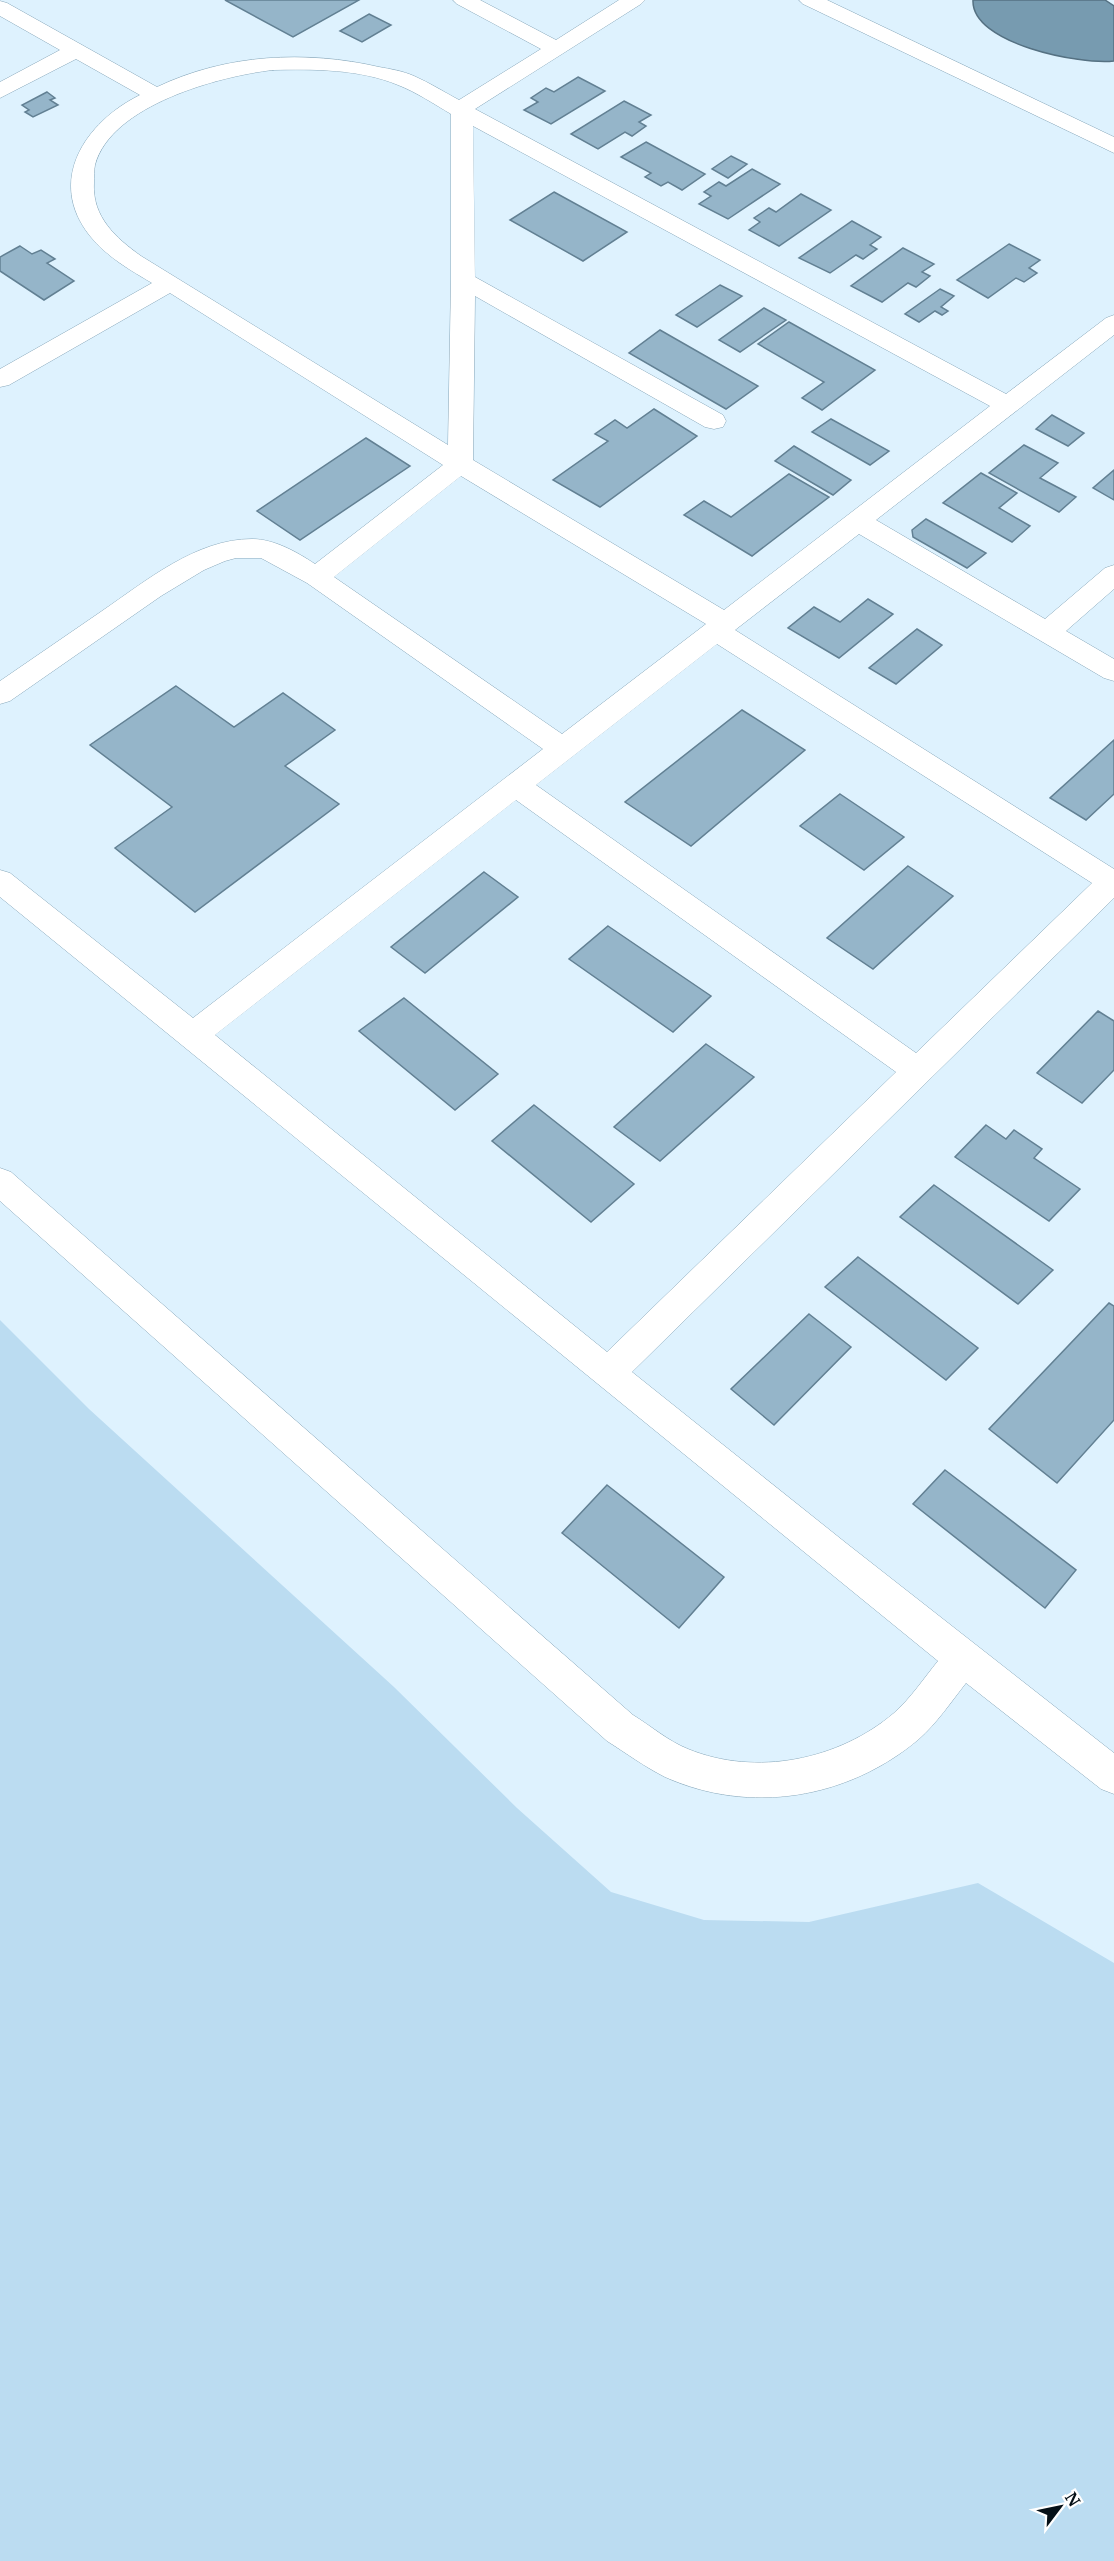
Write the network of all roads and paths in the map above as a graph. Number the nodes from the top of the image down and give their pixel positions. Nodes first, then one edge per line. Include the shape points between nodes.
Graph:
1 (464, 0) edge
2 (634, 0) edge
3 (810, 0) edge
4 (0, 7) edge
5 (557, 49) junction
6 (75, 51) junction
7 (0, 91) edge
8 (157, 96) junction
9 (462, 108) junction
10 (1114, 146) edge
11 (463, 280) junction
12 (170, 283) junction
13 (1113, 325) edge
14 (0, 379) edge
15 (1007, 405) junction
16 (714, 421) dead end
17 (460, 464) junction
18 (857, 521) junction
19 (1114, 574) edge
20 (316, 577) junction
21 (721, 627) junction
22 (1047, 632) junction
23 (1114, 671) edge
24 (0, 694) edge
25 (563, 749) junction
26 (515, 785) junction
27 (0, 881) edge
28 (1113, 881) edge
29 (194, 1034) junction
30 (918, 1071) junction
31 (0, 1181) edge
32 (609, 1372) junction
33 (962, 1659) junction
34 (1114, 1776) edge

1 - 5 lane
2 - 5 lane
3 - 10 lane
4 - 6 lane
5 - 9 lane
6 - 7 lane
6 - 8 lane
8 - 9 lane via 197,80 252,66 321,62 405,80
8 - 12 lane via 125,113 104,131 86,163 82,190 85,207 99,233 133,262
9 - 11 lane
9 - 15 lane
11 - 16 lane
11 - 17 lane
12 - 14 lane
12 - 17 lane
13 - 15 lane
15 - 18 lane
17 - 20 lane
17 - 21 lane
18 - 21 lane
18 - 22 lane
19 - 22 lane
20 - 24 lane via 269,551 245,548 220,553 177,573
20 - 25 lane
21 - 25 lane
21 - 28 lane
22 - 23 lane
25 - 26 lane
26 - 29 lane
26 - 30 lane
27 - 29 lane
28 - 30 lane
29 - 32 lane
30 - 32 lane
31 - 33 lane via 621,1728 679,1764 727,1778 765,1781 834,1769 861,1758 907,1725
32 - 33 lane
33 - 34 lane

